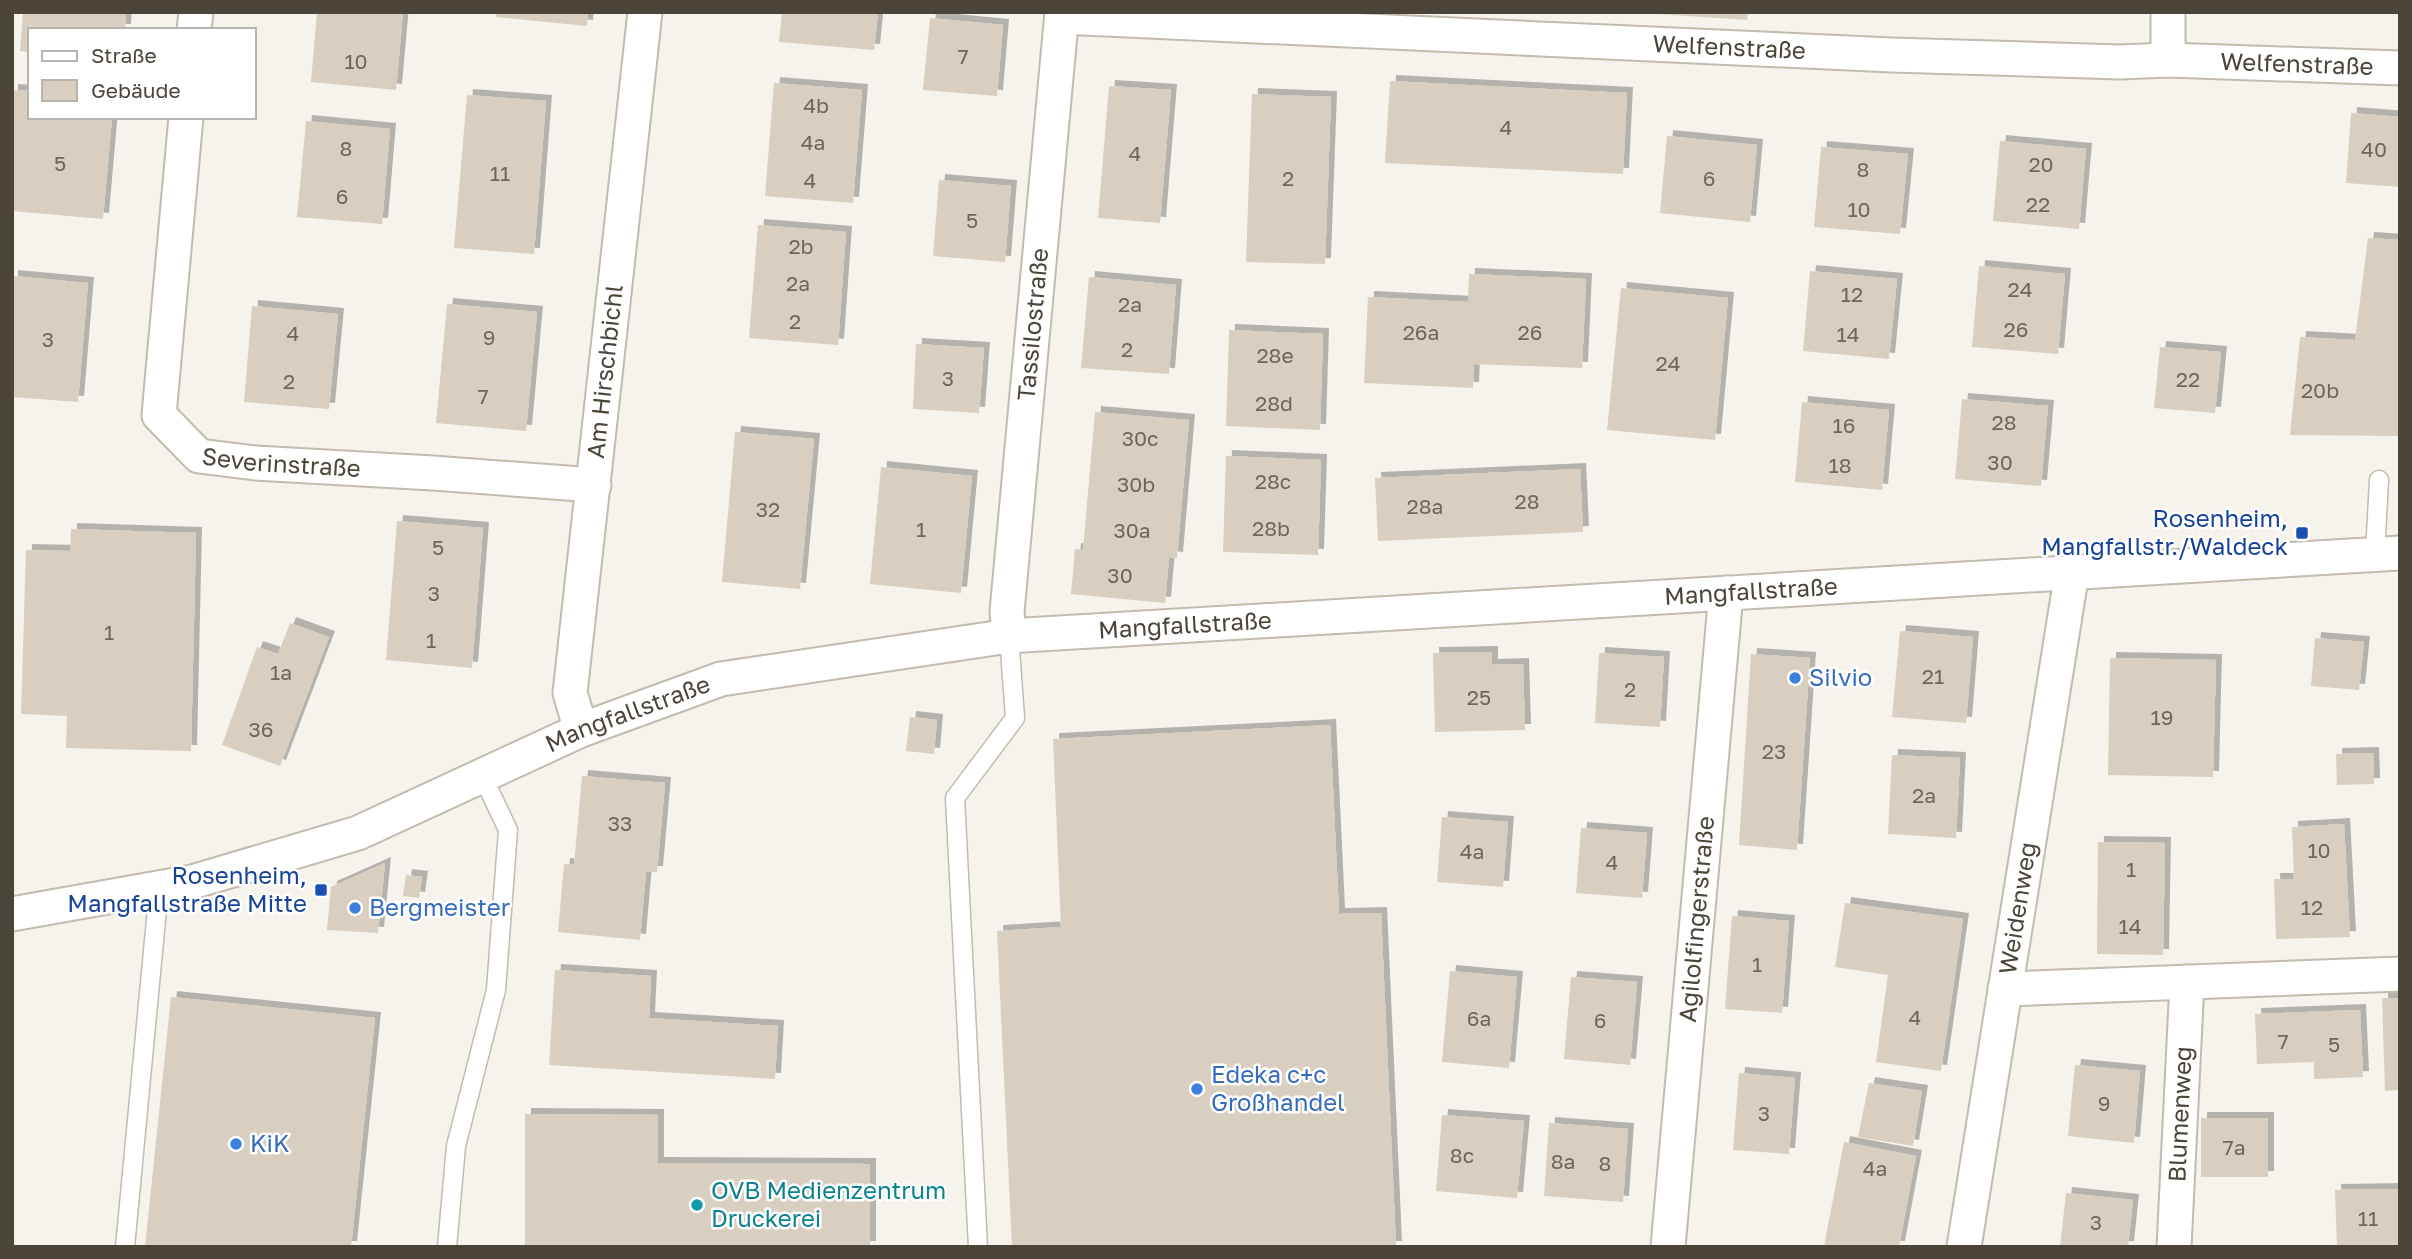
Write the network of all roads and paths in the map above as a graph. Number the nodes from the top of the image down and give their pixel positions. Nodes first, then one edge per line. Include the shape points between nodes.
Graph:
1 (645, 12) edge
2 (2168, 12) edge
3 (1062, 15) edge
4 (2168, 60) junction
5 (2400, 68) edge
6 (186, 119) edge
7 (2379, 480) dead end
8 (594, 485) junction
9 (2387, 554) edge
10 (2072, 572) junction
11 (1726, 593) junction
12 (1009, 636) junction
13 (581, 730) junction
14 (482, 775) junction
15 (159, 888) junction
16 (12, 914) edge
17 (2400, 974) edge
18 (2187, 982) junction
19 (2006, 989) junction
20 (125, 1247) edge
21 (447, 1247) edge
22 (978, 1247) edge
23 (1668, 1247) edge
24 (1964, 1247) edge
25 (2174, 1247) edge

1 - 8 street, Am Hirschbichl
2 - 4 street
3 - 4 street, Welfenstraße via 1892,55
3 - 12 street, Tassilostraße via 1007,612
4 - 5 street, Welfenstraße
6 - 8 street, Severinstraße via 159,415 199,456
7 - 9 lane
8 - 13 street, Am Hirschbichl via 570,693
9 - 10 street, Mangfallstraße
10 - 11 street, Mangfallstraße
10 - 19 street, Weidenweg
11 - 12 street, Mangfallstraße
11 - 23 street, Agilolfingerstraße
12 - 13 street, Mangfallstraße via 721,679
12 - 22 lane via 1015,718 955,798
13 - 14 street, Mangfallstraße
14 - 15 street, Mangfallstraße via 358,833
14 - 21 lane via 509,830 496,990 456,1146
15 - 16 street, Mangfallstraße
15 - 20 lane
17 - 18 street
18 - 19 street
18 - 25 street, Blumenweg
19 - 24 street, Weidenweg

